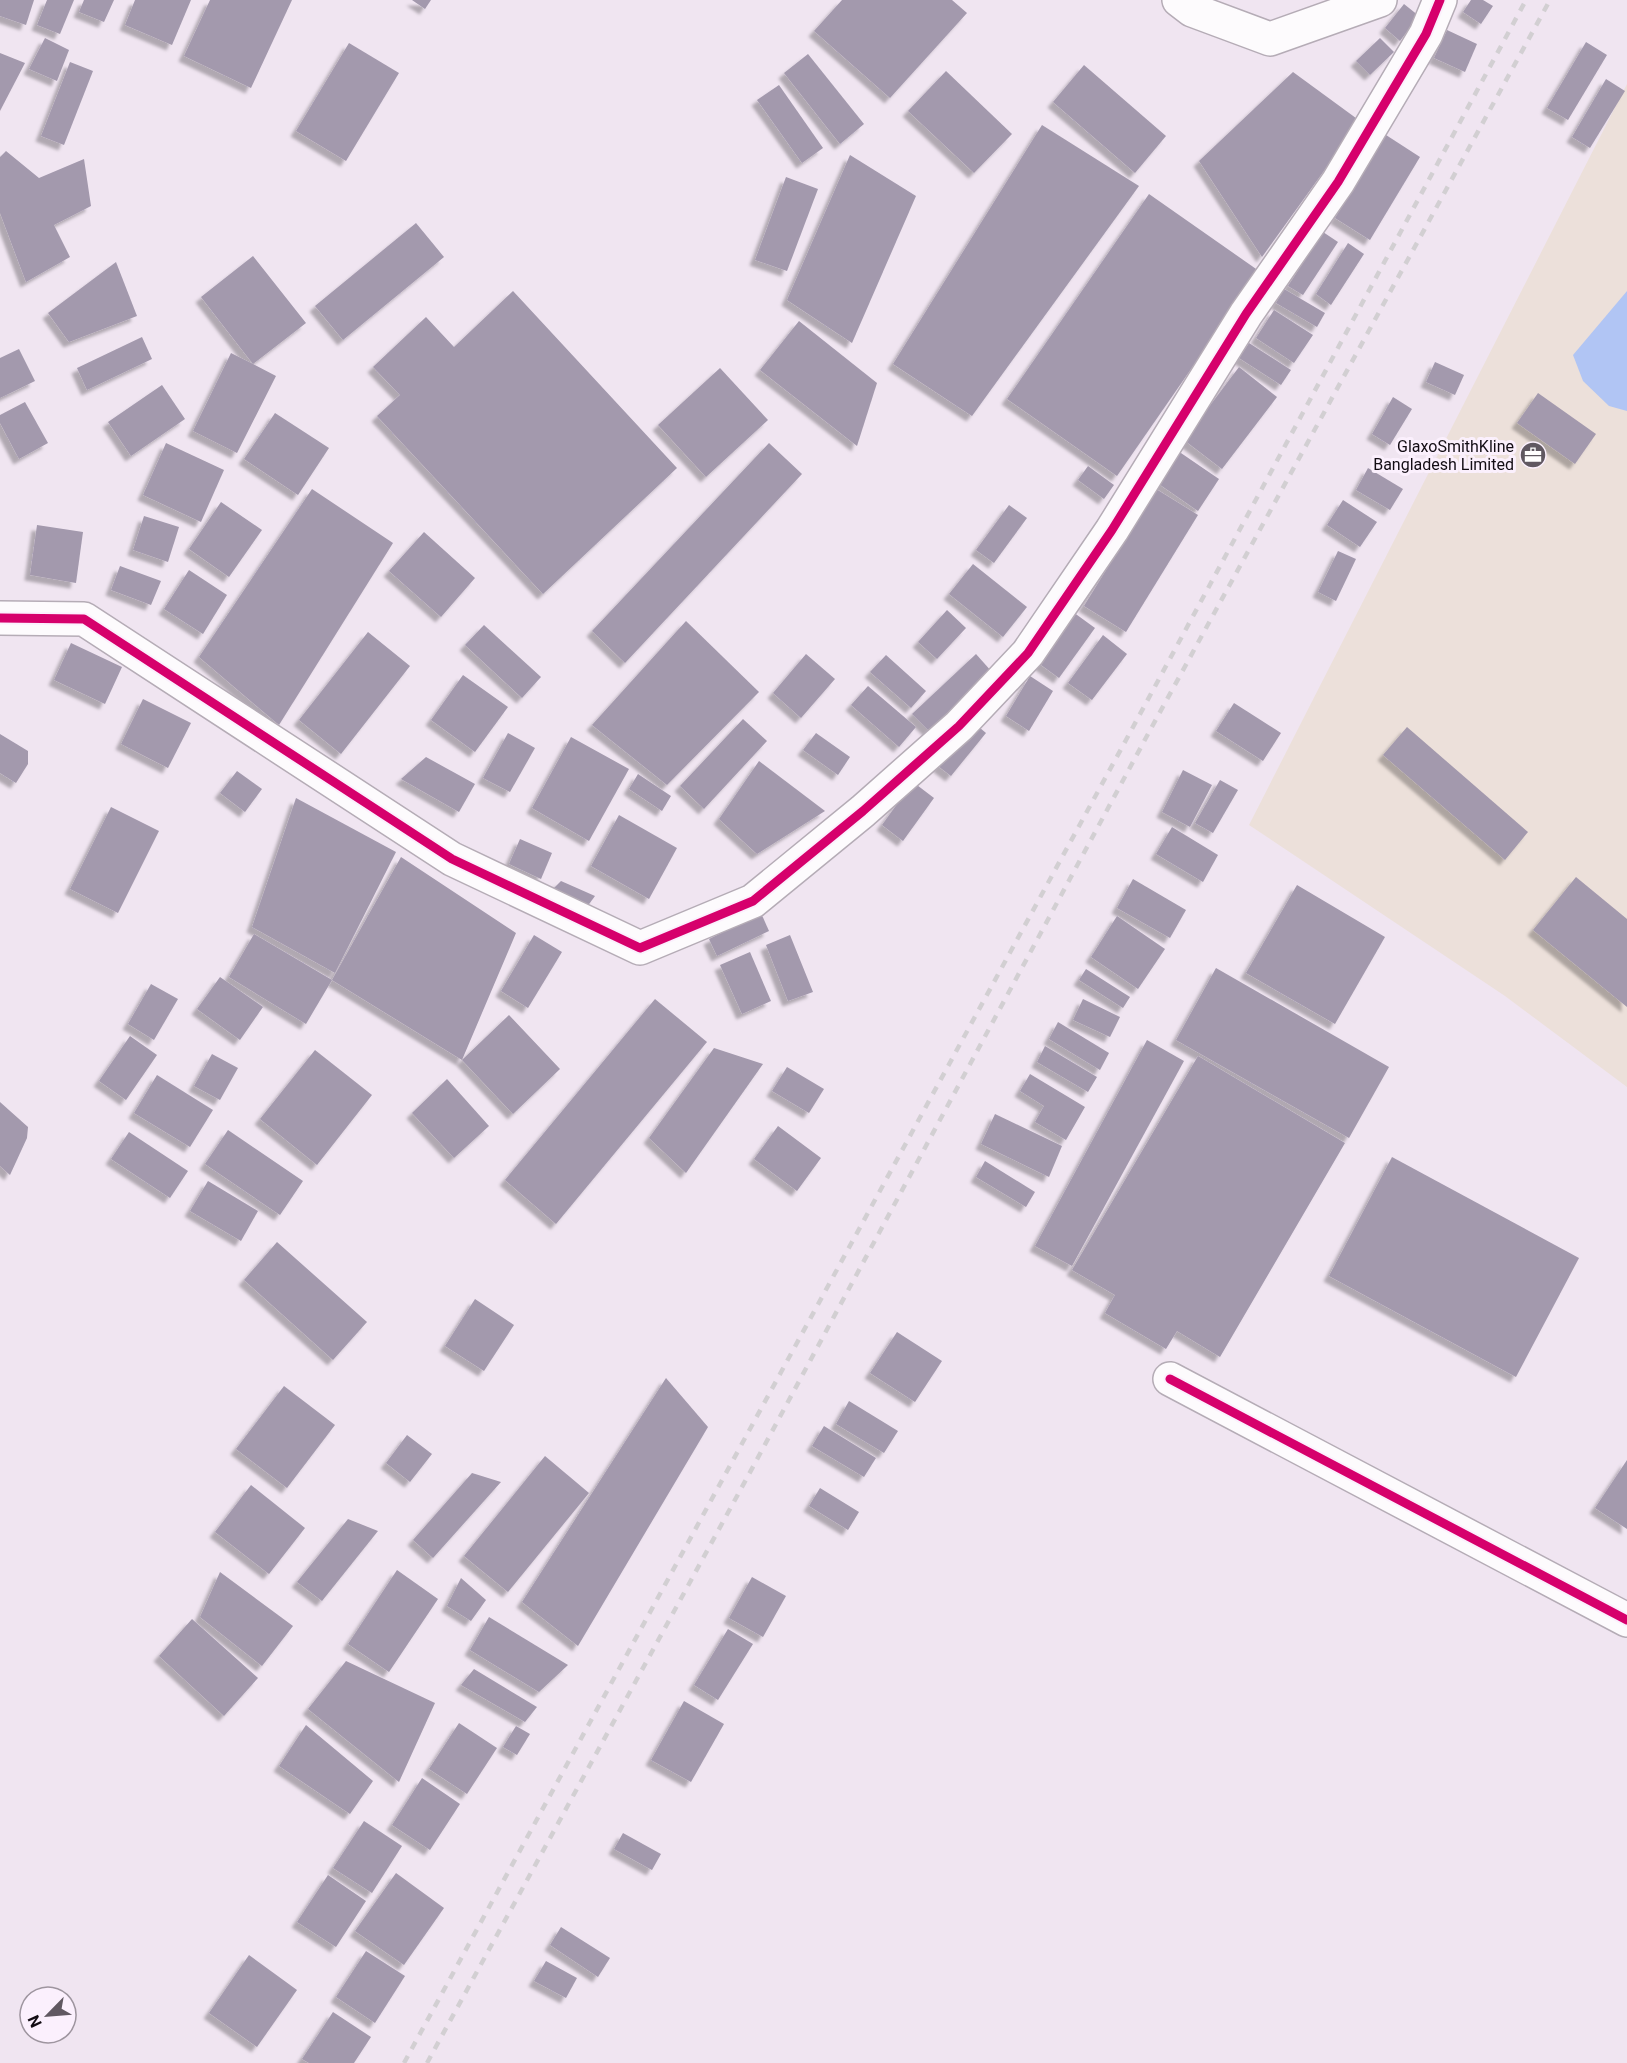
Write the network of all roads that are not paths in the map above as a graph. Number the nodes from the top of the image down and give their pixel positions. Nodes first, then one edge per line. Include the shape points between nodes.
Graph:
1 (1179, 0) edge
2 (1380, 0) edge
3 (1440, 0) edge
4 (0, 618) edge
5 (1170, 1379) dead end
6 (1627, 1620) edge

1 - 2 street via 1192,10 1270,39
3 - 4 street via 1426,34 1338,182 1246,314 1112,530 1028,653 959,726 753,901 640,948 452,859 84,619
5 - 6 street

